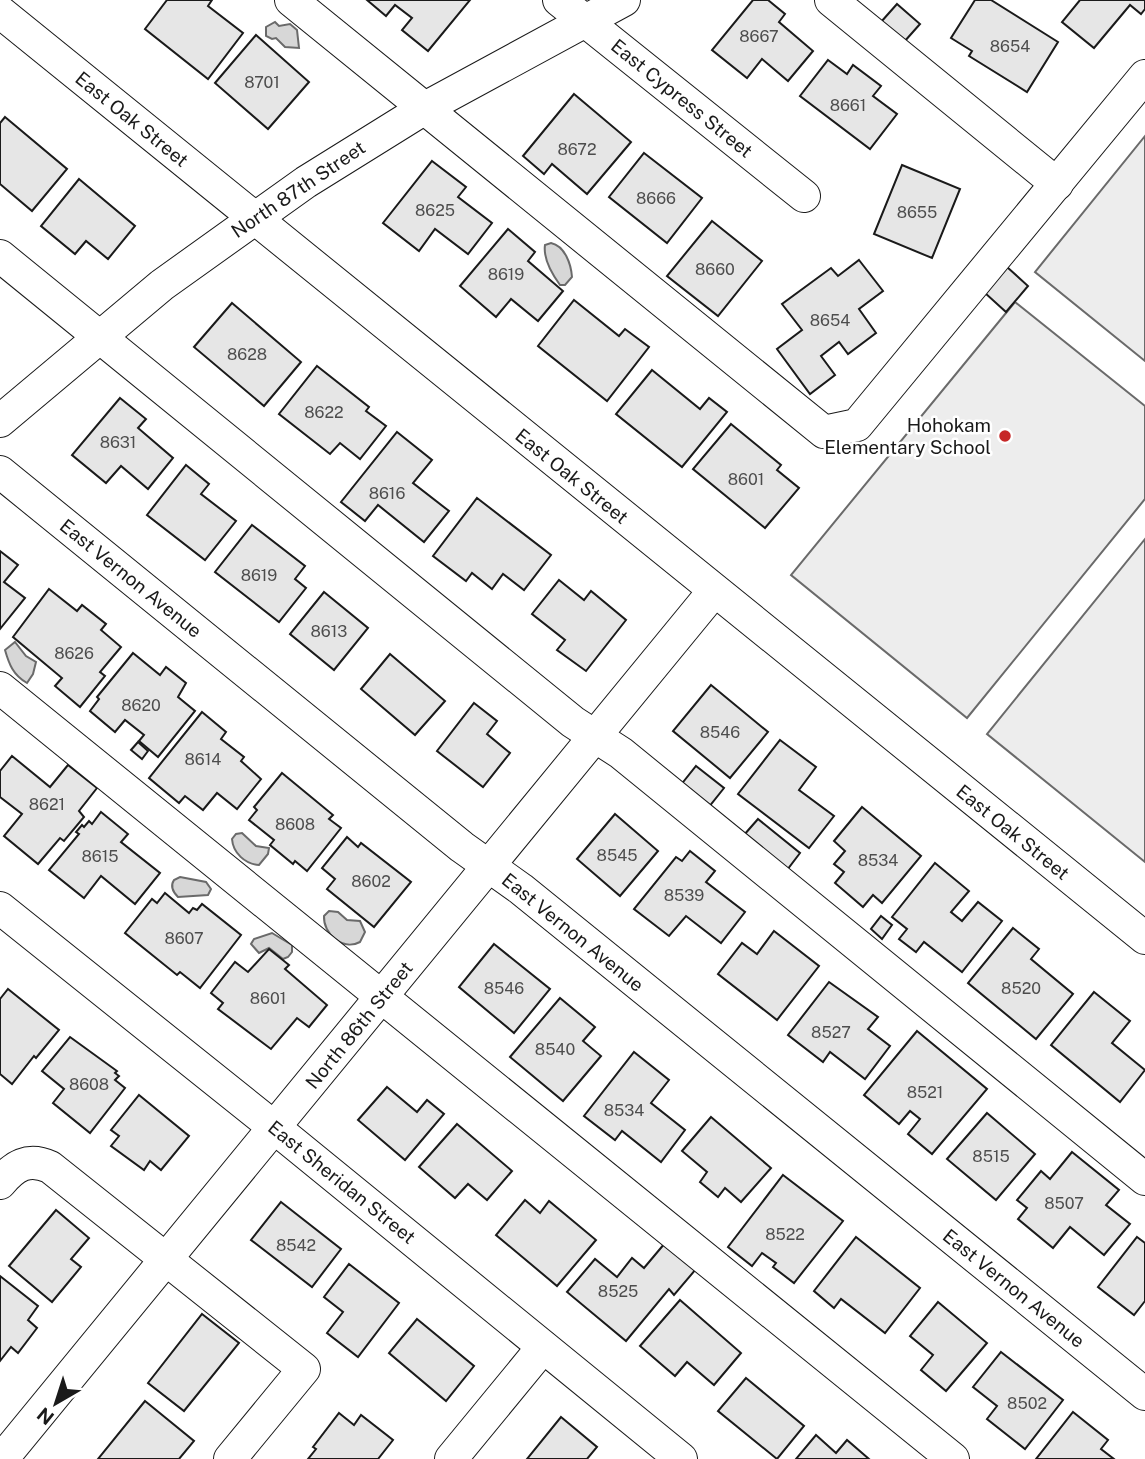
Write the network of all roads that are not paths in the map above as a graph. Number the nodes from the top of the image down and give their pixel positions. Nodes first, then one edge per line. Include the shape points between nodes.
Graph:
1 (291, 0) edge
2 (559, 0) edge
3 (624, 0) edge
4 (831, 0) edge
5 (0, 12) edge
6 (585, 21) junction
7 (1145, 76) edge
8 (425, 108) junction
9 (1057, 184) junction
10 (804, 196) dead end
11 (254, 218) junction
12 (0, 256) edge
13 (100, 337) junction
14 (0, 421) edge
15 (0, 472) edge
16 (714, 590) junction
17 (0, 688) edge
18 (596, 736) junction
19 (489, 866) junction
20 (1, 910) edge
21 (1145, 938) edge
22 (382, 997) junction
23 (275, 1128) junction
24 (1145, 1179) edge
25 (0, 1183) edge
26 (166, 1260) junction
27 (543, 1347) junction
28 (1145, 1394) edge
29 (2, 1459) edge
30 (230, 1459) edge
31 (451, 1459) edge
32 (681, 1459) edge
33 (953, 1459) edge

1 - 8 street
2 - 6 street, East Cypress Street
3 - 6 street, North 87th Street
4 - 9 street
5 - 11 street, East Oak Street
6 - 8 street, North 87th Street
6 - 10 street, East Cypress Street
7 - 9 street
8 - 9 street via 824,432 857,425
8 - 11 street, North 87th Street
11 - 13 street, North 87th Street
11 - 16 street, East Oak Street
12 - 13 street
13 - 14 street, North 87th Street
13 - 18 street via 573,722
15 - 19 street, East Vernon Avenue
16 - 18 street, North 86th Street
16 - 21 street, East Oak Street
17 - 22 street
18 - 19 street, North 86th Street
18 - 24 street
19 - 22 street, North 86th Street
19 - 28 street, East Vernon Avenue
20 - 23 street, East Sheridan Street
22 - 23 street, North 86th Street
22 - 33 street
23 - 26 street, North 86th Street
23 - 27 street, East Sheridan Street
25 - 26 street via 19,1164 51,1167
26 - 29 street, North 86th Street
26 - 30 street via 304,1369
27 - 31 street
27 - 32 street, East Sheridan Street

